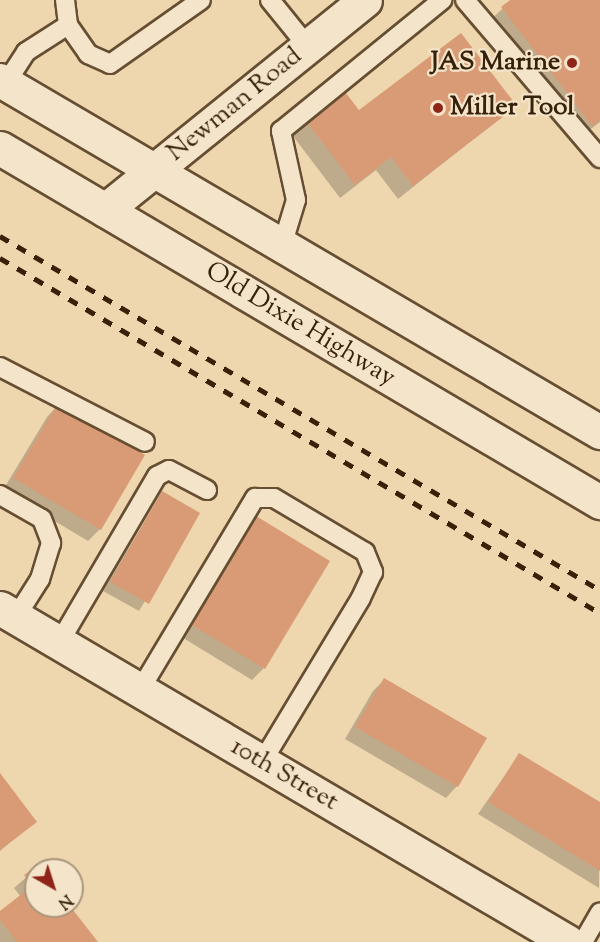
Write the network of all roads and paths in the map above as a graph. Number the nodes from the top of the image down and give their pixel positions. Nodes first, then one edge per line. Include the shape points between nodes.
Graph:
1 (65, 0) edge
2 (201, 0) edge
3 (270, 0) edge
4 (365, 0) edge
5 (442, 0) edge
6 (465, 0) edge
7 (68, 25) junction
8 (308, 46) junction
9 (3, 82) edge
10 (0, 148) edge
11 (600, 158) edge
12 (154, 170) junction
13 (105, 210) junction
14 (282, 246) junction
15 (0, 366) edge
16 (600, 432) edge
17 (145, 442) dead end
18 (207, 490) dead end
19 (0, 495) edge
20 (600, 502) edge
21 (8, 612) edge
22 (59, 643) junction
23 (140, 690) junction
24 (262, 762) junction
25 (600, 913) edge
26 (568, 942) edge
27 (582, 942) edge

1 - 7 lane
2 - 7 lane via 110,64 88,54
3 - 8 lane
4 - 8 main road, Newman Road
5 - 14 lane via 280,131 296,200
6 - 11 lane
7 - 9 lane via 27,51
8 - 12 main road, Newman Road
9 - 12 main road
10 - 13 main road, Old Dixie Highway
12 - 13 main road, Newman Road
12 - 14 main road
13 - 20 main road, Old Dixie Highway
14 - 16 main road
15 - 17 lane
18 - 22 lane via 169,470 157,476
19 - 21 lane via 42,519 51,543 40,579
21 - 22 main road, 10th Street
22 - 23 main road, 10th Street
23 - 24 main road, 10th Street
23 - 24 lane via 255,498 274,498 365,552 373,572
24 - 26 main road, 10th Street
25 - 27 lane

